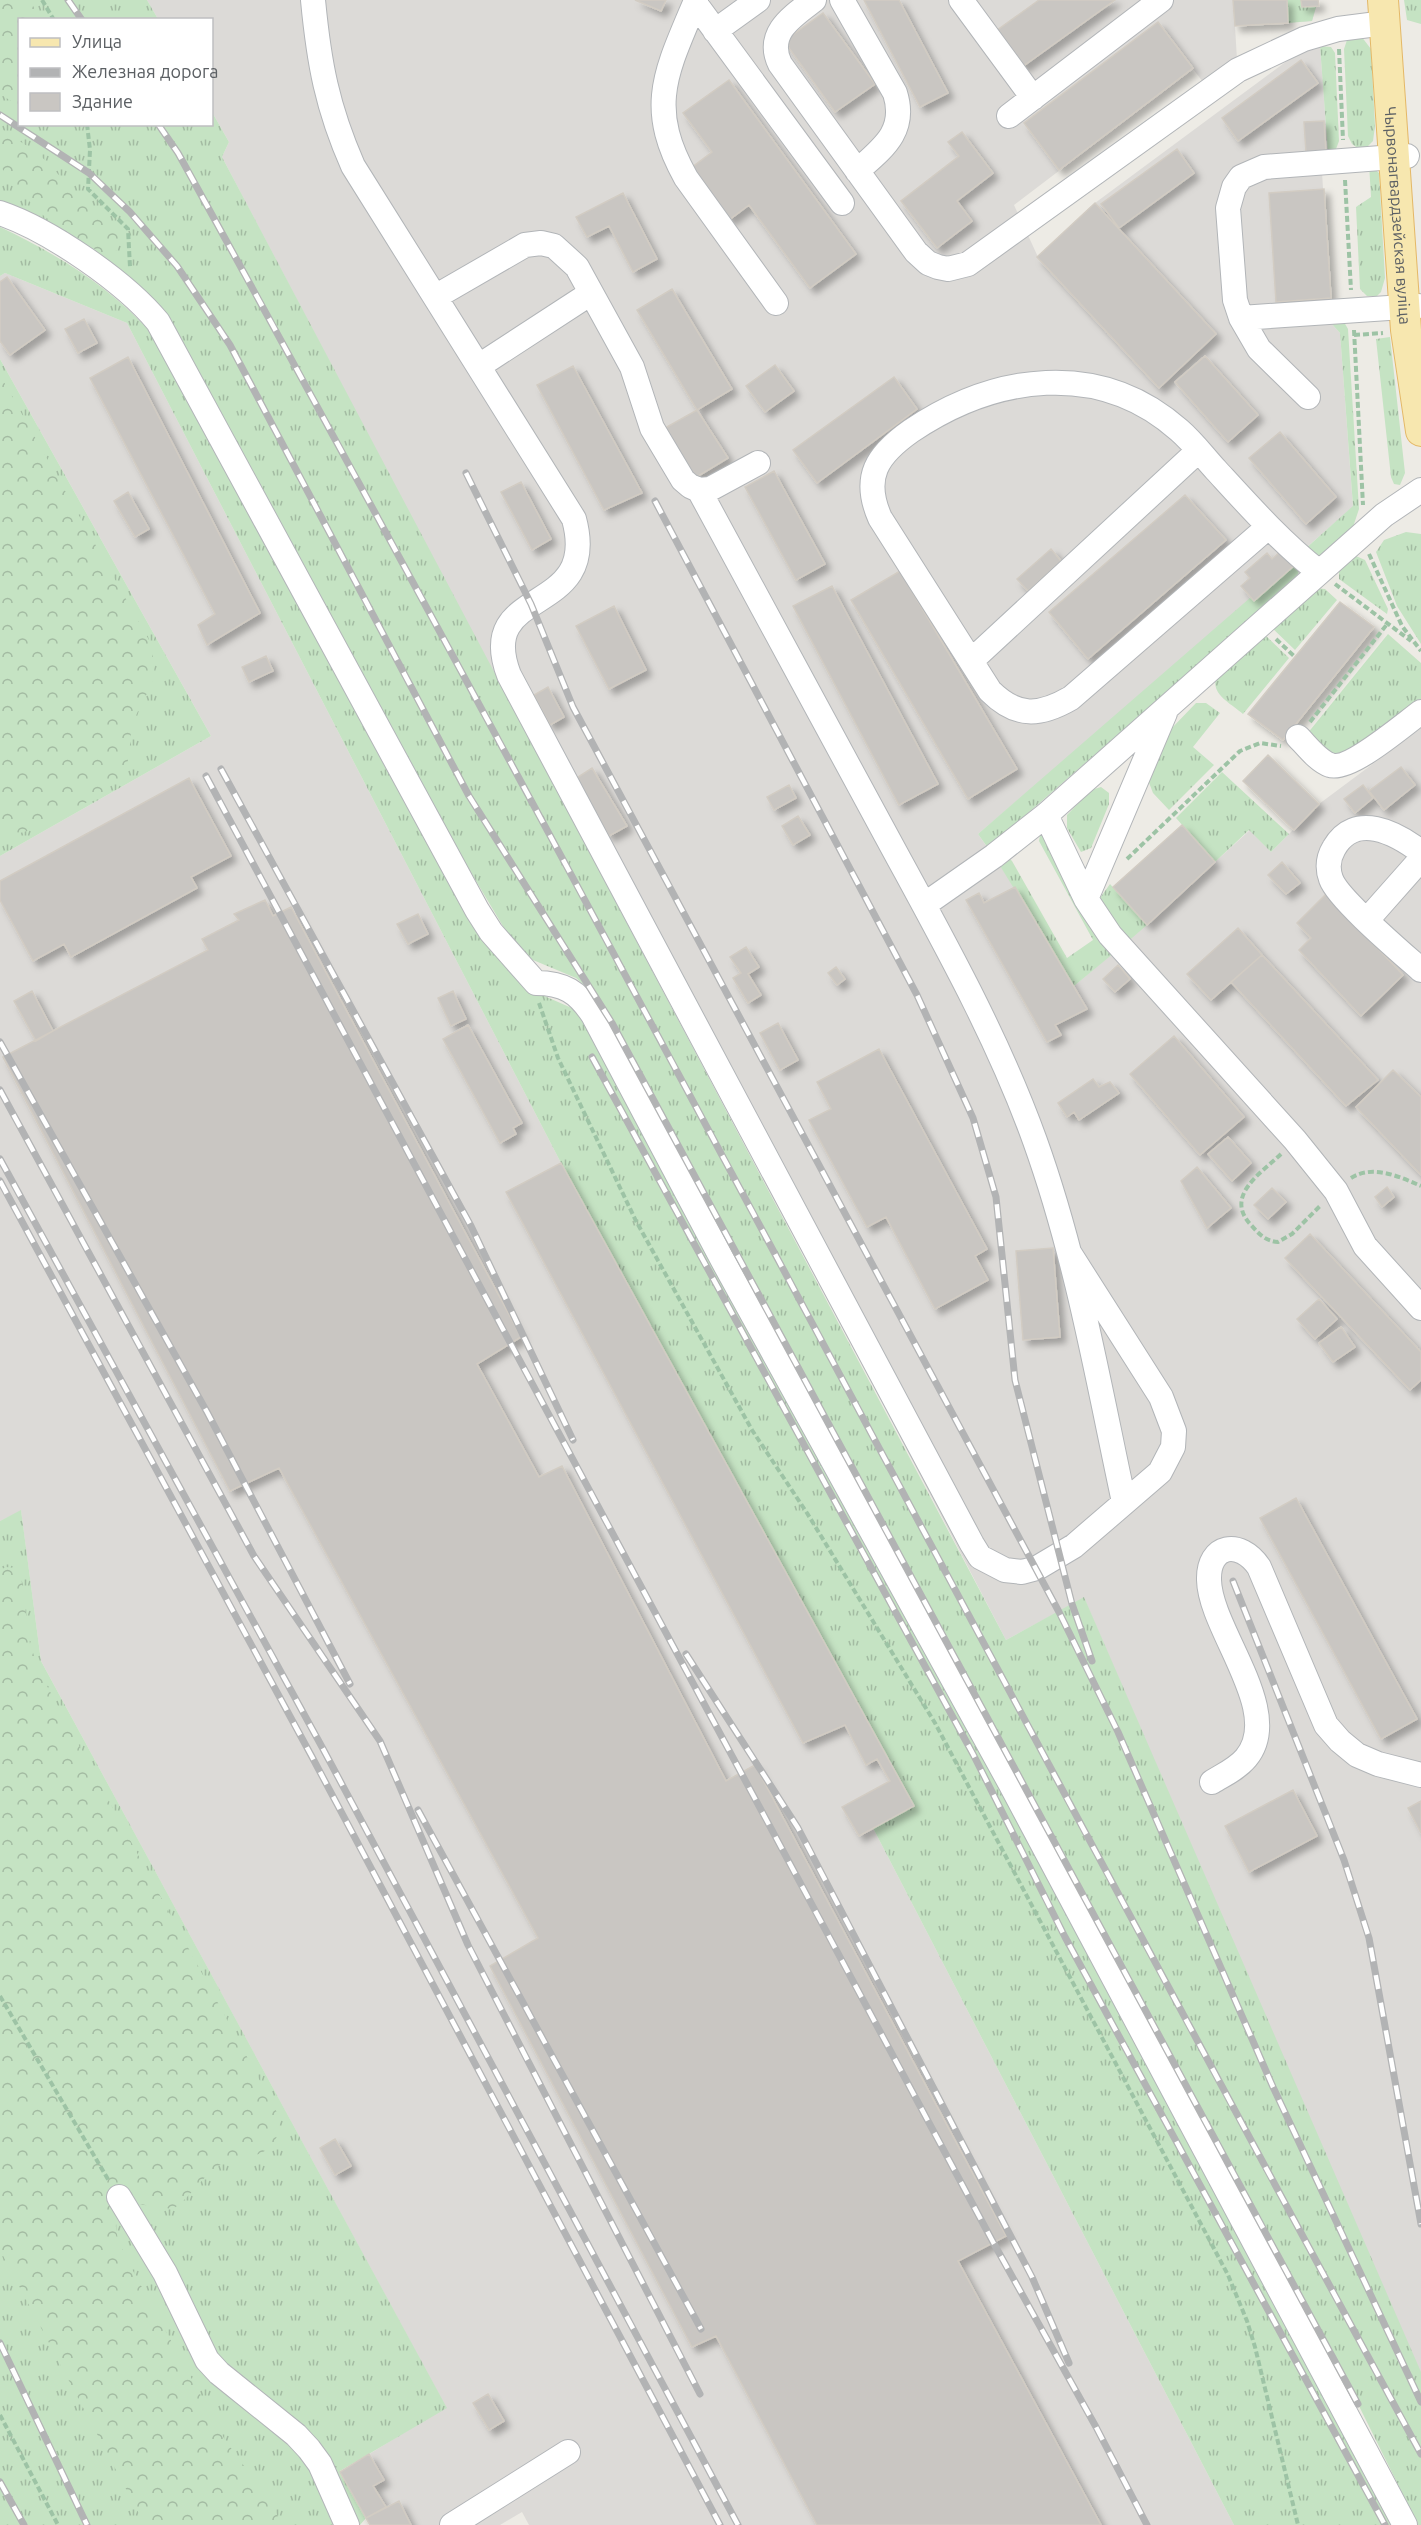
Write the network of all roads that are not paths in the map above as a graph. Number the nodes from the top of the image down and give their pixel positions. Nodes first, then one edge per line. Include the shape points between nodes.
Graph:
1 (313, 0) edge
2 (758, 0) edge
3 (814, 0) edge
4 (842, 0) edge
5 (961, 0) edge
6 (1161, 0) edge
7 (695, 2) edge
8 (1388, 8) edge
9 (716, 31) junction
10 (1033, 98) junction
11 (1009, 116) dead end
12 (1400, 157) junction
13 (857, 171) junction
14 (842, 204) dead end
15 (0, 213) edge
16 (591, 293) junction
17 (435, 297) junction
18 (1413, 299) edge
19 (776, 303) dead end
20 (1241, 318) junction
21 (479, 366) junction
22 (1308, 397) dead end
23 (1421, 431) edge
24 (1198, 451) junction
25 (758, 463) dead end
26 (699, 490) junction
27 (1421, 490) edge
28 (1268, 527) junction
29 (1319, 572) junction
30 (971, 661) junction
31 (1167, 708) junction
32 (1421, 712) edge
33 (1298, 737) road end
34 (1046, 815) junction
35 (1421, 852) edge
36 (1421, 859) edge
37 (1086, 898) junction
38 (924, 905) junction
39 (1367, 920) junction
40 (1421, 970) edge
41 (1070, 1254) junction
42 (1421, 1308) edge
43 (1124, 1502) junction
44 (1421, 1775) edge
45 (1212, 1782) dead end
46 (119, 2197) road end
47 (568, 2452) dead end
48 (347, 2525) edge
49 (452, 2525) edge
50 (1405, 2525) edge

1 - 17 lane via 323,80 341,138 369,194
2 - 9 lane
3 - 13 lane via 781,28 776,56
4 - 13 lane via 884,73 899,115 893,137
5 - 10 lane
6 - 10 lane
7 - 9 lane
7 - 19 lane via 663,90 667,133 686,178
8 - 12 main road, Чырвонагвардзейская вуліца
8 - 13 lane via 1304,39 1238,70 968,264 938,267 921,258
9 - 14 lane
10 - 11 lane
12 - 18 main road, Чырвонагвардзейская вуліца
12 - 20 lane via 1264,167 1241,177 1228,208 1235,300
15 - 50 lane via 70,250 146,307 167,336 477,910 536,983 562,985 575,992 593,1014 722,1259 1010,1783
16 - 17 lane via 566,254 540,243 511,252
16 - 21 lane
16 - 26 lane via 632,367 652,428 683,480
17 - 21 lane
18 - 20 lane via 1353,312
18 - 23 main road, Чырвонагвардзейская вуліца via 1409,363
20 - 22 lane via 1260,349
21 - 43 lane via 569,507 578,532 576,561 567,580 508,624 503,651 510,675 972,1544 980,1557 1005,1570 1022,1572 1067,1551
24 - 28 lane
24 - 30 lane
24 - 30 lane via 1155,411 1128,397 1063,383 1028,383 961,402 930,418 885,452 871,483 873,501
25 - 26 lane via 720,485
26 - 38 lane
27 - 29 lane
28 - 29 lane
28 - 30 lane via 1071,698 1053,708 1026,711 1002,704
29 - 31 lane
31 - 34 lane
31 - 37 lane
32 - 33 lane via 1339,766 1324,763
34 - 37 lane
34 - 38 lane
35 - 39 lane via 1396,834 1379,828 1364,827 1337,843 1328,867 1331,880
36 - 39 lane
37 - 42 lane via 1120,949 1295,1140 1336,1191 1365,1245
38 - 41 lane via 1023,1108
39 - 40 lane
41 - 43 lane
41 - 43 lane via 1161,1397 1174,1431 1173,1447 1160,1472
44 - 45 lane via 1357,1755 1333,1733 1316,1707 1259,1567 1252,1556 1229,1548 1210,1565 1210,1590 1254,1702 1257,1730 1247,1758
46 - 48 lane via 165,2273 207,2360 309,2449 320,2464
47 - 49 lane

